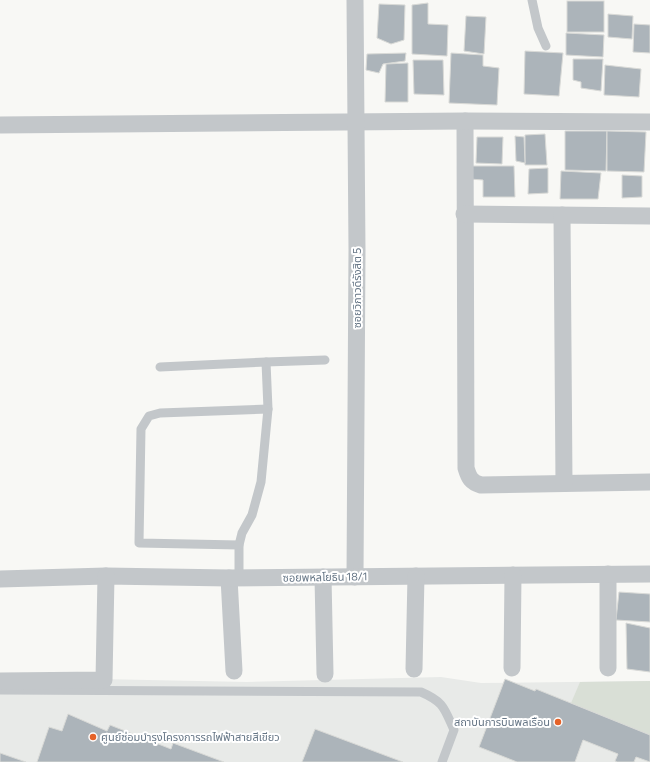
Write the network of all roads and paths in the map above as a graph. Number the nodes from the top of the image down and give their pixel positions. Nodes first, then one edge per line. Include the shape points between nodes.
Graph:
1 (355, 0) edge
2 (532, 0) edge
3 (546, 46) dead end
4 (465, 121) junction
5 (356, 122) junction
6 (650, 122) edge
7 (0, 125) edge
8 (464, 214) junction
9 (562, 215) junction
10 (650, 216) edge
11 (325, 360) dead end
12 (266, 362) junction
13 (160, 367) dead end
14 (268, 409) junction
15 (650, 482) edge
16 (564, 483) junction
17 (239, 545) junction
18 (608, 574) junction
19 (650, 574) edge
20 (513, 575) junction
21 (106, 576) junction
22 (416, 576) junction
23 (323, 577) junction
24 (355, 577) junction
25 (234, 578) junction
26 (0, 579) edge
27 (512, 668) dead end
28 (608, 668) dead end
29 (414, 669) dead end
30 (234, 672) dead end
31 (325, 674) dead end
32 (0, 681) edge
33 (0, 690) edge
34 (442, 762) edge

1 - 5 street, ซอยวิภาวดีรังสิต 5
2 - 3 lane via 538,28
4 - 5 street
4 - 6 street
4 - 8 street
5 - 7 street
5 - 24 street, ซอยวิภาวดีรังสิต 5
8 - 9 street
8 - 16 street via 468,477 481,485
9 - 10 street
9 - 16 street
11 - 12 lane
12 - 13 lane
12 - 14 lane
14 - 17 lane via 261,482 252,515 242,533
14 - 17 lane via 160,413 149,416 141,429 140,543
15 - 16 street
17 - 25 lane
18 - 19 street, ซอยพหลโยธิน 18/1
18 - 20 street, ซอยพหลโยธิน 18/1
18 - 28 street
20 - 22 street, ซอยพหลโยธิน 18/1
20 - 27 street
21 - 25 street, ซอยพหลโยธิน 18/1
21 - 26 street, ซอยพหลโยธิน 18/1
21 - 32 street via 104,680
22 - 24 street, ซอยพหลโยธิน 18/1
22 - 29 street
23 - 24 street, ซอยพหลโยธิน 18/1
23 - 25 street, ซอยพหลโยธิน 18/1
23 - 31 street
25 - 30 street
33 - 34 lane via 421,692 436,698 445,709 454,730

